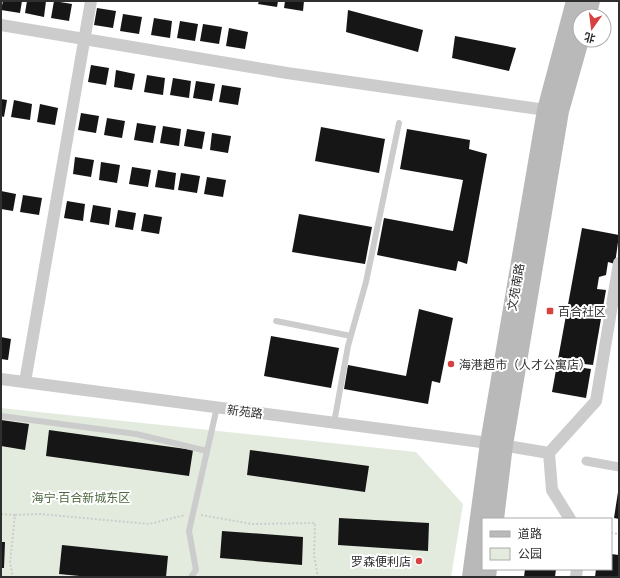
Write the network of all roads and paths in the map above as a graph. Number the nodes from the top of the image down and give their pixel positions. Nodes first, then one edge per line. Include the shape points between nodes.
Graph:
1 (91, 1) edge
2 (575, 1) edge
3 (1, 25) edge
4 (86, 38) junction
5 (578, 48) edge
6 (546, 110) junction
7 (399, 123) dead end
8 (619, 263) edge
9 (276, 321) dead end
10 (351, 336) junction
11 (1, 379) edge
12 (25, 382) junction
13 (217, 407) junction
14 (1, 416) edge
15 (334, 422) junction
16 (497, 444) junction
17 (207, 451) junction
18 (549, 453) junction
19 (586, 462) dead end
20 (619, 467) edge
21 (1, 514) edge
22 (483, 518) edge
23 (495, 518) edge
24 (569, 518) edge
25 (482, 521) edge
26 (13, 577) edge
27 (191, 577) edge
28 (471, 577) edge

1 - 4 street
2 - 6 main road, 文苑南路
3 - 4 street
4 - 6 street via 287,73
4 - 12 street
5 - 16 main road, 文苑南路 via 560,111
6 - 16 main road, 文苑南路
7 - 10 lane via 366,282
8 - 18 street via 596,401
9 - 10 lane
10 - 15 lane
11 - 12 street, 新苑路
12 - 13 street, 新苑路
13 - 15 street, 新苑路
13 - 17 lane
14 - 17 lane via 136,434
15 - 16 street, 新苑路
16 - 18 street, 新苑路
16 - 22 main road, 文苑南路
16 - 23 main road, 文苑南路
17 - 27 lane via 189,530 196,570
18 - 24 street via 552,490
19 - 20 street
21 - 26 path via 15,515 10,563
25 - 28 main road, 文苑南路

